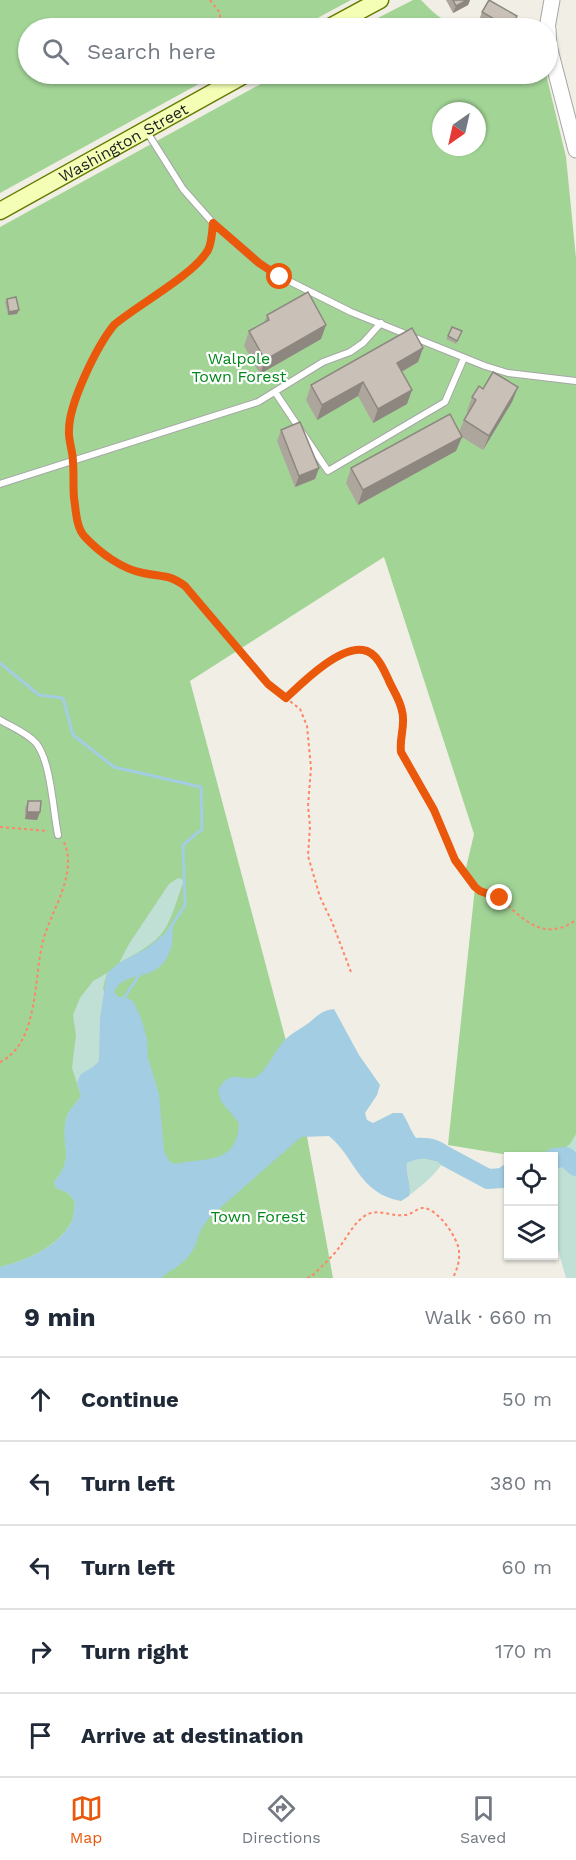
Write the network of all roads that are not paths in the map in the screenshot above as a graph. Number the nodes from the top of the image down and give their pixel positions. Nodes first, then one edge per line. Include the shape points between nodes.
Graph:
1 (380, 0) edge
2 (552, 0) edge
3 (347, 18) edge
4 (550, 18) edge
5 (558, 81) edge
6 (228, 84) edge
7 (146, 130) junction
8 (576, 150) edge
9 (0, 211) edge
10 (381, 323) junction
11 (464, 358) junction
12 (576, 381) edge
13 (275, 392) junction
14 (0, 484) edge
15 (0, 720) edge
16 (58, 835) road end

1 - 3 main road
2 - 4 street
5 - 8 street
6 - 7 main road, Washington Street
7 - 9 main road, Washington Street
7 - 10 lane via 183,189 213,223 259,263 317,297
10 - 11 lane
10 - 13 lane via 363,344 323,362
11 - 12 lane via 508,373
11 - 13 lane via 445,402 328,471
13 - 14 lane via 258,402
15 - 16 lane via 31,739 42,754

